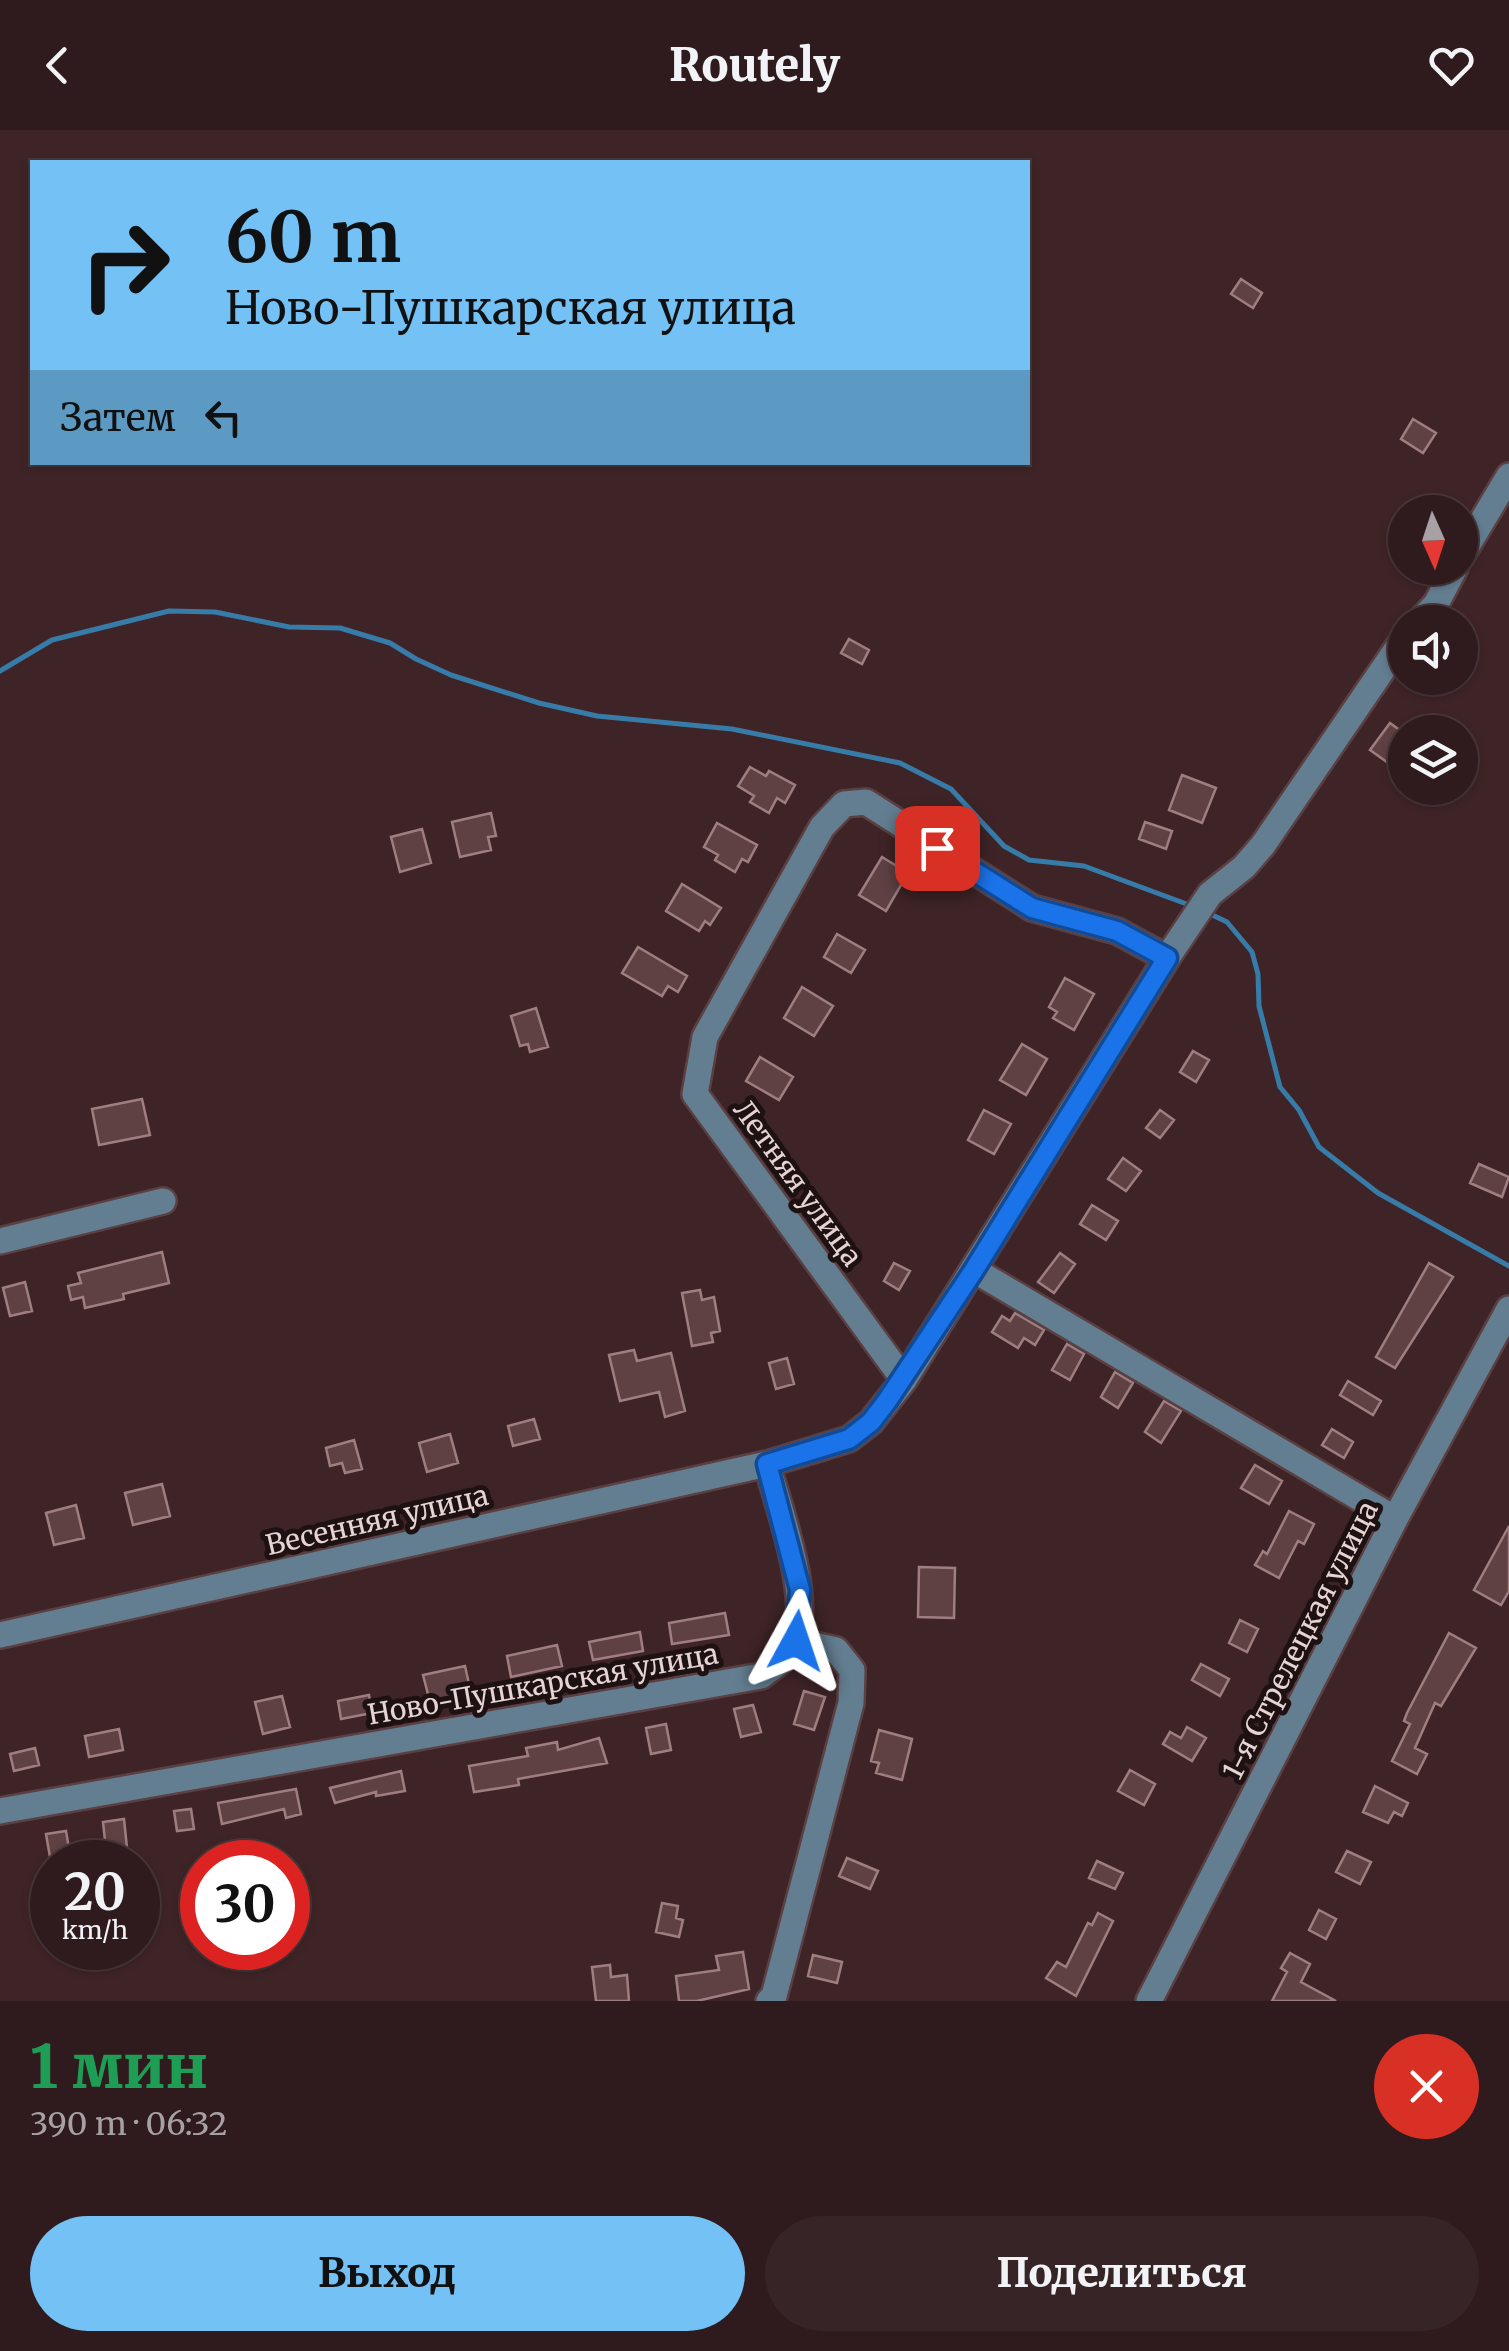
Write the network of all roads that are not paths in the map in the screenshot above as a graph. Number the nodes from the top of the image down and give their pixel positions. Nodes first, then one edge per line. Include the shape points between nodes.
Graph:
1 (1509, 476) edge
2 (1478, 528) edge
3 (1388, 662) edge
4 (1167, 958) junction
5 (163, 1200) dead end
6 (0, 1240) edge
7 (974, 1270) junction
8 (1509, 1309) edge
9 (904, 1380) junction
10 (767, 1464) junction
11 (1395, 1519) junction
12 (0, 1635) edge
13 (796, 1641) junction
14 (0, 1812) edge
15 (769, 2001) edge
16 (1148, 2001) edge

1 - 2 street
3 - 4 street via 1263,844 1200,909
4 - 7 street
4 - 9 street, Летняя улица via 1117,931 1032,908 866,802 844,804 822,827 705,1037 695,1094
5 - 6 street
7 - 9 street
7 - 11 street
8 - 11 street, 1-я Стрелецкая улица
9 - 10 street via 849,1439
10 - 12 street, Весенняя улица
10 - 13 street via 800,1590
11 - 16 street, 1-я Стрелецкая улица
13 - 14 street, Ново-Пушкарская улица via 760,1676
13 - 15 street via 836,1650 852,1670 850,1703

